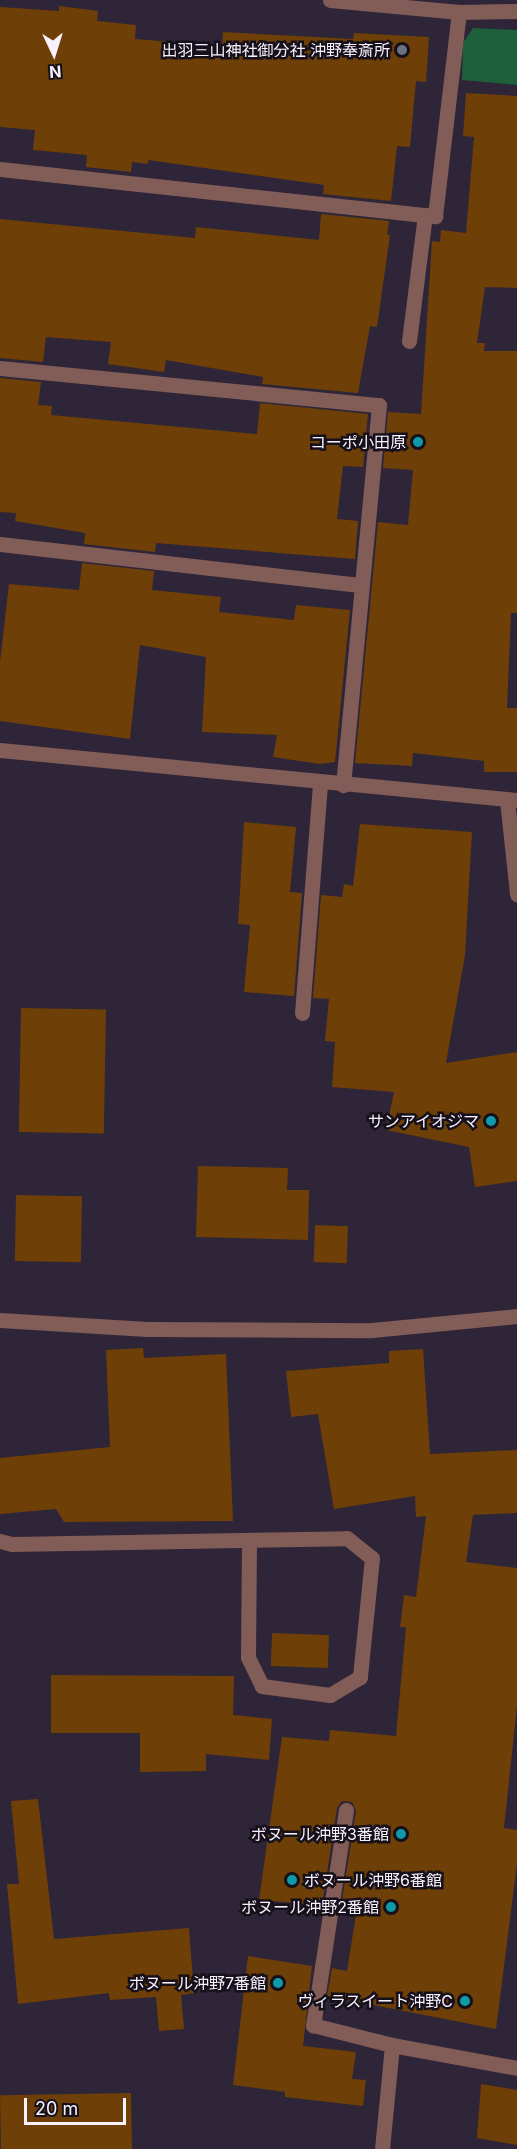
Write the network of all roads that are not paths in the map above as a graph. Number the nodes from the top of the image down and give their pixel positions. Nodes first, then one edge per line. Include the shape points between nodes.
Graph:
1 (330, 0) edge
2 (517, 11) edge
3 (459, 12) junction
4 (0, 169) edge
5 (425, 215) junction
6 (409, 341) dead end
7 (0, 369) edge
8 (0, 544) edge
9 (362, 585) junction
10 (0, 750) edge
11 (320, 782) junction
12 (343, 785) junction
13 (512, 800) edge
14 (517, 894) edge
15 (302, 1013) dead end
16 (517, 1316) edge
17 (0, 1320) edge
18 (249, 1540) junction
19 (0, 1541) edge
20 (346, 1810) dead end
21 (392, 2045) junction
22 (517, 2068) edge
23 (382, 2149) edge

1 - 3 street
2 - 3 street
3 - 5 street via 435,216
4 - 5 street
5 - 6 street
7 - 9 street via 379,405
8 - 9 street
9 - 12 street
10 - 11 street
11 - 12 street
11 - 15 street
12 - 13 street
13 - 14 street
16 - 17 street via 372,1330 147,1329
18 - 18 street via 347,1538 372,1558 360,1677 330,1695 262,1686 248,1657
18 - 19 street via 12,1544
20 - 21 street via 313,2025
21 - 22 street
21 - 23 street

